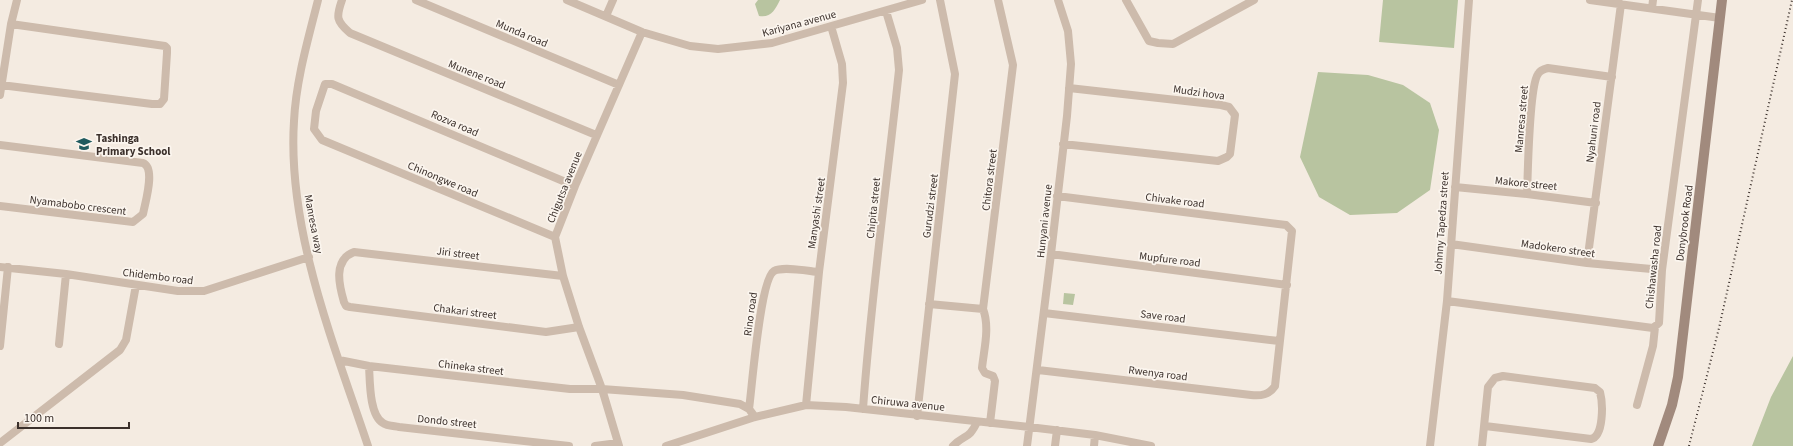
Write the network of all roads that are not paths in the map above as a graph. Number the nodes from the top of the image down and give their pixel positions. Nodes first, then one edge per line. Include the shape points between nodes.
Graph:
1 (17, 0) edge
2 (318, 0) edge
3 (342, 0) edge
4 (416, 0) edge
5 (567, 0) edge
6 (614, 0) edge
7 (918, 0) edge
8 (940, 0) edge
9 (998, 0) edge
10 (1058, 0) edge
11 (1126, 0) edge
12 (1254, 0) edge
13 (1469, 0) edge
14 (1590, 0) edge
15 (1698, 0) edge
16 (1722, 0) edge
17 (1621, 4) junction
18 (1653, 4) edge
19 (886, 11) junction
20 (1696, 15) junction
21 (606, 16) junction
22 (1720, 18) junction
23 (11, 24) junction
24 (831, 26) junction
25 (642, 32) junction
26 (1612, 77) junction
27 (1, 85) junction
28 (620, 85) junction
29 (1069, 88) junction
30 (0, 95) edge
31 (596, 135) junction
32 (322, 140) joint
33 (1063, 144) junction
34 (0, 145) edge
35 (575, 186) junction
36 (1455, 187) junction
37 (1527, 194) junction
38 (1057, 196) junction
39 (1596, 203) junction
40 (0, 206) edge
41 (555, 237) junction
42 (1451, 244) junction
43 (1051, 254) junction
44 (309, 257) junction
45 (1587, 263) junction
46 (4, 267) edge
47 (1662, 270) junction
48 (819, 272) junction
49 (66, 274) junction
50 (563, 276) junction
51 (136, 285) junction
52 (1287, 285) junction
53 (1447, 301) junction
54 (929, 304) junction
55 (348, 307) joint
56 (983, 309) junction
57 (1044, 313) junction
58 (579, 327) junction
59 (1655, 327) junction
60 (0, 341) edge
61 (1280, 341) junction
62 (59, 344) dead end
63 (339, 360) junction
64 (369, 366) junction
65 (1038, 370) junction
66 (602, 389) junction
67 (806, 405) junction
68 (1637, 405) dead end
69 (749, 409) junction
70 (863, 409) junction
71 (916, 416) junction
72 (756, 417) junction
73 (977, 422) junction
74 (990, 423) junction
75 (1484, 426) junction
76 (1029, 427) junction
77 (1057, 430) junction
78 (1095, 435) junction
79 (0, 443) edge
80 (619, 445) edge
81 (368, 446) edge
82 (569, 446) edge
83 (595, 446) edge
84 (666, 446) edge
85 (953, 446) edge
86 (1027, 446) edge
87 (1055, 446) edge
88 (1094, 446) edge
89 (1149, 446) edge
90 (1430, 446) edge
91 (1482, 446) edge
92 (1658, 446) edge

1 - 23 street
2 - 44 street, Manresa way via 299,74 293,147 301,226
3 - 31 street, Munene road via 338,14 340,25 350,33
4 - 28 street, Munda road
5 - 21 street, Kariyana avenue
6 - 21 street
7 - 19 street, Kariyana avenue
8 - 54 street, Gurudzi street via 955,74
9 - 56 street, Chitora street via 1013,65
10 - 29 street, Hunyani avenue via 1068,31 1071,64
11 - 12 street via 1150,41 1173,44
13 - 36 street, Johnny Tapedza street
14 - 17 street
15 - 20 street, Chishawasha road
16 - 22 street, Donybrook Road
17 - 18 street
17 - 26 street, Nyahuni road
18 - 20 street
19 - 24 street, Kariyana avenue
19 - 70 street, Chipita street via 897,48 899,70 869,326
20 - 22 street
20 - 47 street, Chishawasha road
21 - 25 street, Kariyana avenue
22 - 92 street, Donybrook Road via 1678,377 1672,405
23 - 27 street
23 - 27 street via 166,47 163,101 160,104 152,104
24 - 25 street, Kariyana avenue via 772,43 718,49 690,46
24 - 48 street, Manyashi street via 842,64 843,83
25 - 28 street, Chigutsa avenue
26 - 37 street, Manresa street via 1548,68 1538,74 1532,103
26 - 39 street, Nyahuni road
27 - 30 street
28 - 31 street, Chigutsa avenue
29 - 33 street, Hunyani avenue
29 - 33 street, Mudzi hova via 1221,105 1229,107 1235,115 1230,154 1218,161
31 - 35 street, Chigutsa avenue
32 - 35 street, Rozva road via 314,129 316,111 326,84 339,87
32 - 41 street, Chinongwe road
33 - 38 street, Hunyani avenue
34 - 40 street, Nyamabobo crescent via 143,163 148,167 150,176 143,214 133,222
35 - 41 street, Chigutsa avenue
36 - 37 street, Makore street
36 - 42 street, Johnny Tapedza street
37 - 39 street, Makore street
38 - 43 street, Hunyani avenue
38 - 52 street, Chivake road via 1282,224 1292,231
39 - 45 street, Nyahuni road
41 - 50 street, Chigutsa avenue
42 - 45 street, Madokero street
42 - 53 street, Johnny Tapedza street
43 - 52 street, Mupfure road
43 - 57 street, Hunyani avenue
44 - 51 street, Chidembo road via 204,291 178,291
44 - 63 street, Manresa way
45 - 47 street, Madokero street
46 - 49 street, Chidembo road
46 - 60 street
47 - 59 street, Chishawasha road via 1659,323
48 - 67 street, Manyashi street
48 - 69 street, Rino road via 781,268 769,276 761,310
49 - 51 street, Chidembo road
49 - 62 street
50 - 55 street, Jiri street via 356,252 350,253 342,261 338,274
50 - 58 street, Chigutsa avenue
51 - 79 street via 126,340 120,350
52 - 61 street
53 - 59 street
53 - 90 street, Johnny Tapedza street
54 - 56 street
54 - 71 street, Gurudzi street
55 - 58 street, Chakari street via 546,332
56 - 74 street, Chitora street via 986,324 982,368 985,373 994,376 995,380
57 - 61 street, Save road
57 - 65 street, Hunyani avenue
58 - 66 street, Chigutsa avenue
59 - 68 street, Chishawasha road via 1653,346
61 - 65 street, Rwenya road via 1274,388 1264,395
63 - 64 street, Chineka street
63 - 81 street, Manresa way
64 - 66 street, Chineka street via 570,389
64 - 82 street, Dondo street via 371,400 378,418 384,423 399,427
65 - 76 street, Hunyani avenue
66 - 69 street, Chineka street via 683,395 740,404
66 - 80 street, Chigutsa avenue
67 - 70 street, Chiruwa avenue
67 - 72 street, Chiruwa avenue
69 - 72 street
70 - 71 street, Chiruwa avenue
71 - 73 street, Chiruwa avenue
72 - 84 street, Chiruwa avenue
73 - 74 street, Chiruwa avenue
73 - 85 street via 972,432
74 - 76 street, Chiruwa avenue
75 - 75 street via 1488,387 1495,378 1503,376 1595,388 1600,392 1602,414 1599,433 1591,439
75 - 91 street
76 - 77 street, Chiruwa avenue
76 - 86 street, Hunyani avenue
77 - 78 street, Chiruwa avenue
77 - 87 street
78 - 88 street
78 - 89 street, Chiruwa avenue
80 - 83 street

